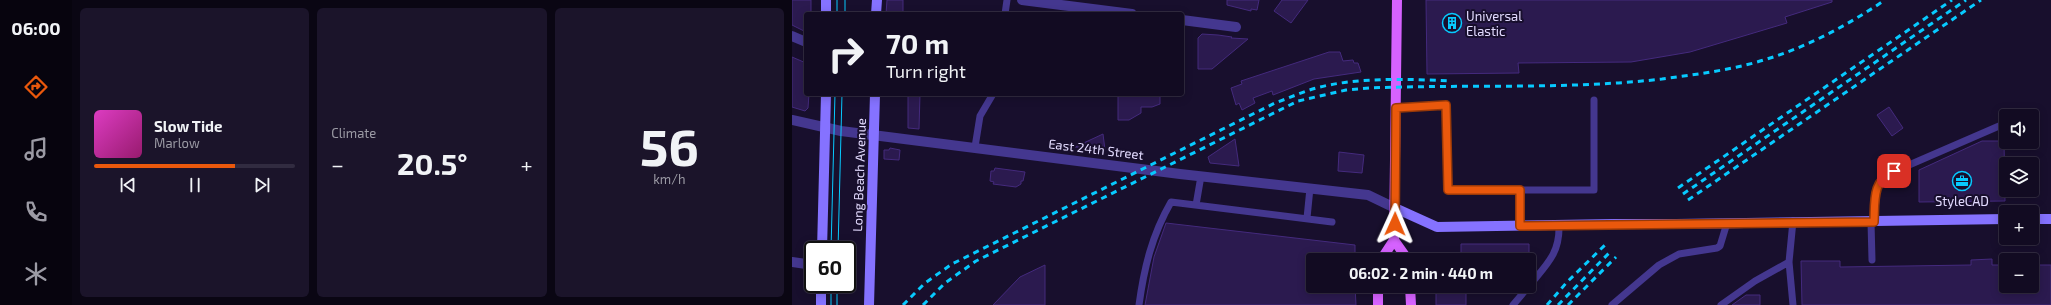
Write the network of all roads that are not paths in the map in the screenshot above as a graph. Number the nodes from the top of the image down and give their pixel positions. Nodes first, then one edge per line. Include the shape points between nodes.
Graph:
1 (826, 0) edge
2 (877, 0) edge
3 (1007, 0) edge
4 (1022, 0) edge
5 (1397, 0) edge
6 (826, 12) edge
7 (876, 12) edge
8 (1006, 12) edge
9 (1116, 12) edge
10 (1184, 20) edge
11 (1236, 27) dead end
12 (792, 36) edge
13 (804, 41) edge
14 (826, 96) edge
15 (875, 96) edge
16 (992, 96) edge
17 (1594, 100) dead end
18 (1396, 108) junction
19 (792, 120) edge
20 (1999, 126) edge
21 (826, 129) junction
22 (874, 135) junction
23 (975, 148) junction
24 (1201, 176) junction
25 (1310, 188) junction
26 (1520, 190) junction
27 (1196, 205) junction
28 (1395, 208) junction
29 (1307, 218) junction
30 (1999, 219) edge
31 (2039, 219) edge
32 (2051, 219) edge
33 (1793, 221) junction
34 (1332, 222) dead end
35 (1873, 222) junction
36 (1727, 223) junction
37 (1560, 225) junction
38 (1520, 226) junction
39 (1394, 240) junction
40 (822, 241) edge
41 (1386, 253) edge
42 (1403, 253) edge
43 (1872, 260) dead end
44 (792, 262) edge
45 (1789, 262) junction
46 (804, 264) edge
47 (1536, 278) edge
48 (821, 293) edge
49 (1378, 293) edge
50 (1410, 293) edge
51 (1523, 293) edge
52 (821, 305) edge
53 (868, 305) edge
54 (1139, 305) edge
55 (1378, 305) edge
56 (1411, 305) edge
57 (1513, 305) edge
58 (1612, 305) edge
59 (1721, 305) edge
60 (1793, 305) edge

1 - 6 street
2 - 7 street
3 - 8 lane
4 - 9 street
5 - 18 main road
10 - 11 street
12 - 13 street
14 - 21 street
15 - 22 street, Long Beach Avenue
16 - 23 lane via 980,116
17 - 26 lane via 1594,190
18 - 26 lane via 1446,105 1448,190
18 - 28 main road
19 - 21 street, East 24th Street
20 - 35 lane via 1886,175 1877,187
21 - 22 street, East 24th Street
21 - 40 street
22 - 23 street, East 24th Street
22 - 53 street, Long Beach Avenue
23 - 24 street, East 24th Street
24 - 25 street, East 24th Street
24 - 27 lane
25 - 28 street, East 24th Street via 1368,195
25 - 29 lane
26 - 38 lane
27 - 29 lane
27 - 54 lane via 1171,202 1159,222 1150,244
28 - 38 street via 1437,227
28 - 39 main road
29 - 34 lane
30 - 35 street
31 - 32 street
33 - 35 street
33 - 36 street
33 - 45 lane
35 - 43 lane
36 - 37 street, bridge
36 - 58 lane via 1720,246 1680,254 1659,265
37 - 38 street
37 - 47 lane via 1560,236 1554,256
39 - 41 main road
39 - 42 main road
44 - 46 street
45 - 59 lane via 1755,281
45 - 60 lane
48 - 52 street
49 - 55 main road
50 - 56 main road
51 - 57 lane

